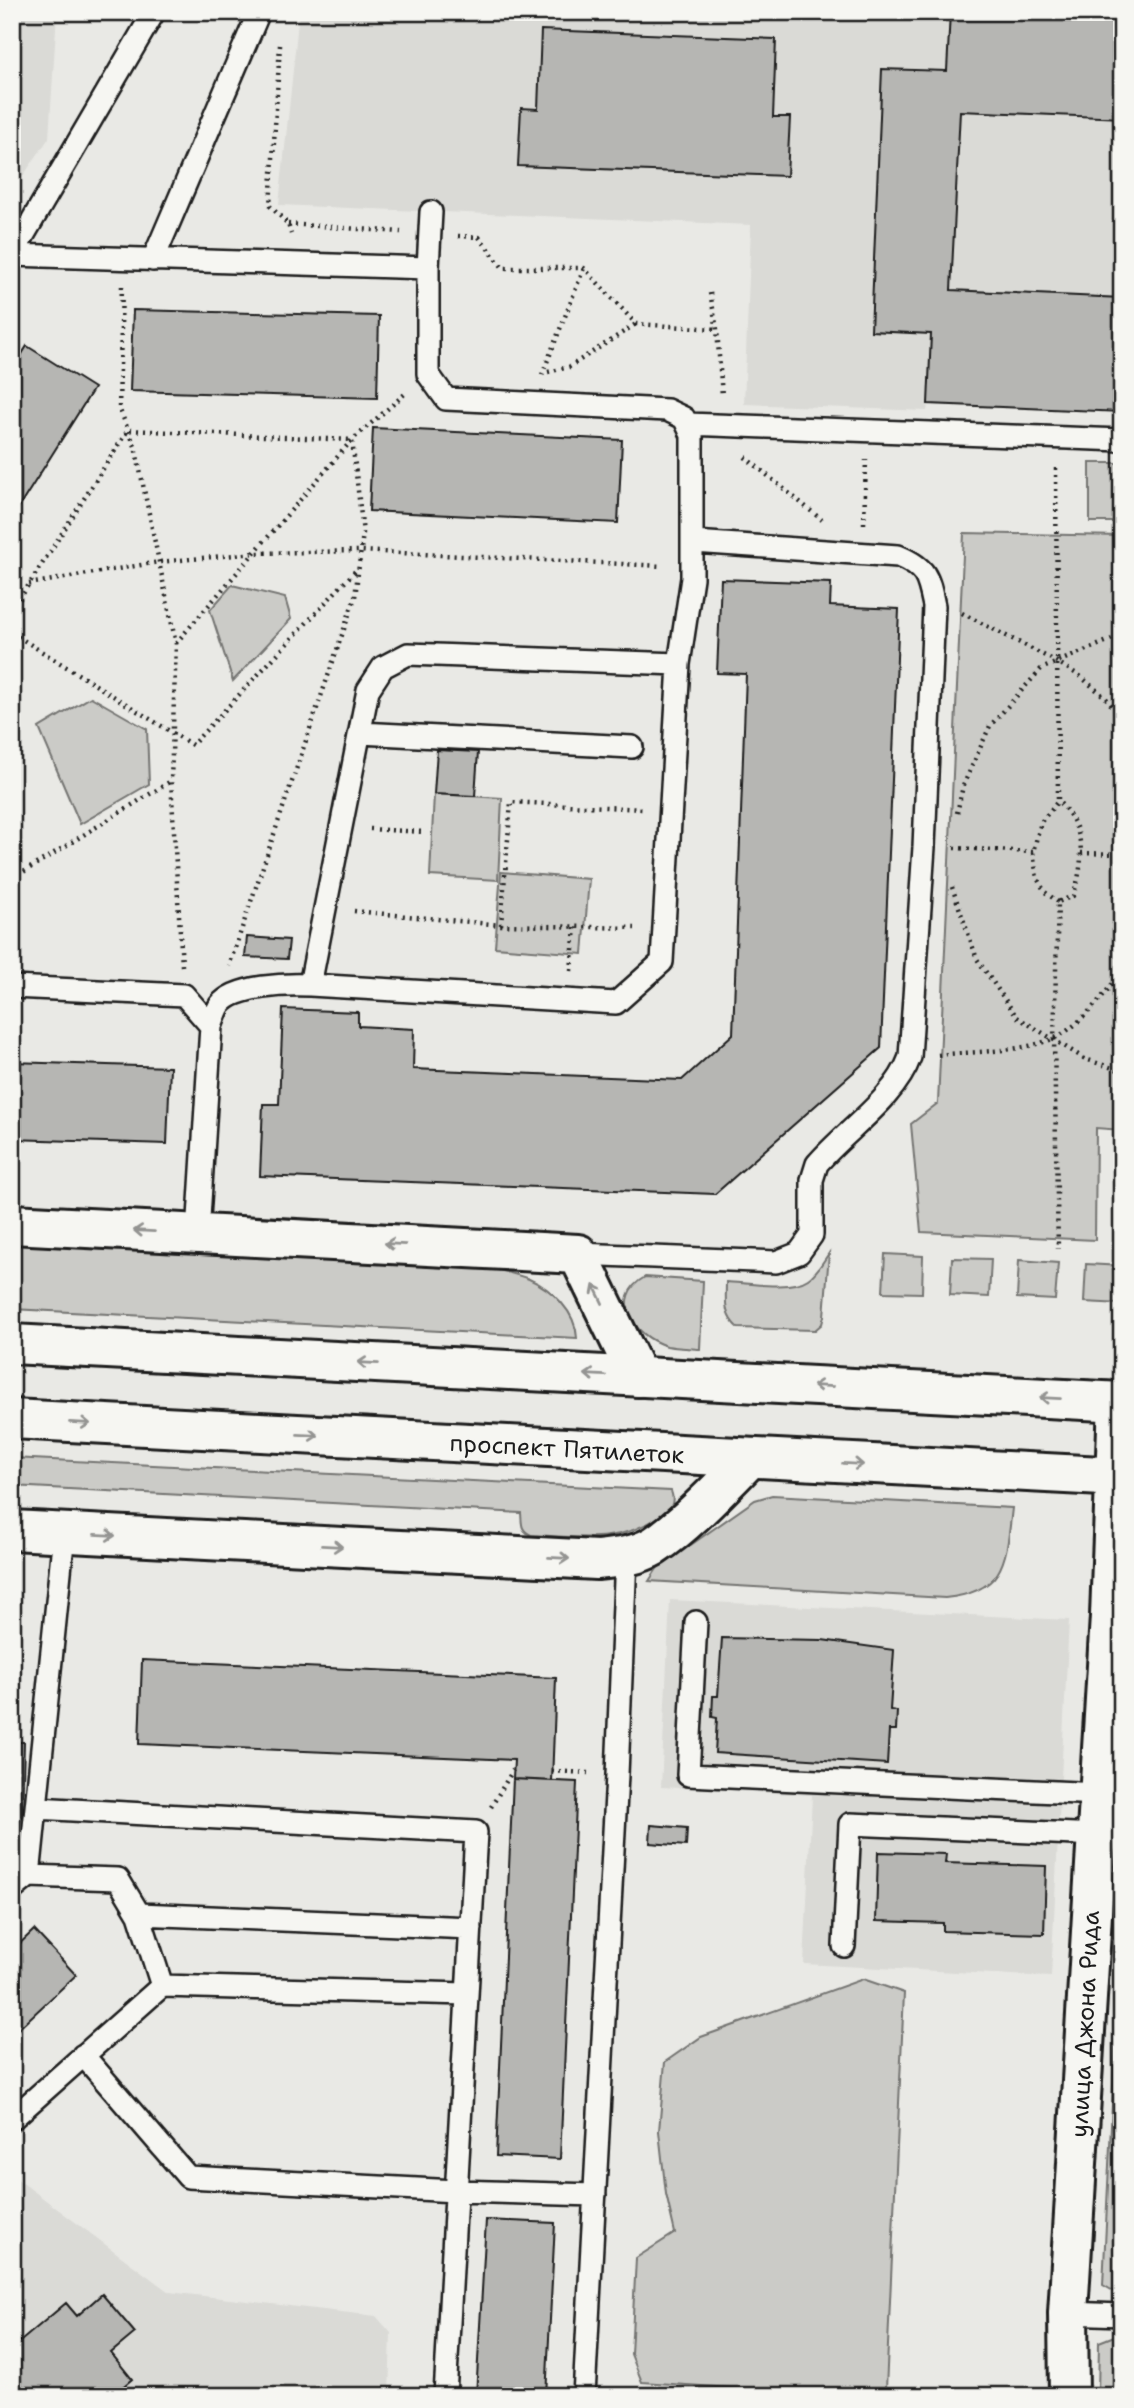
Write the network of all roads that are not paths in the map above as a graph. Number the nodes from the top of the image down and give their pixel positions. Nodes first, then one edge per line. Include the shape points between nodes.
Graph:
1 (154, 12) edge
2 (259, 12) edge
3 (431, 212) dead end
4 (12, 255) edge
5 (153, 260) junction
6 (428, 268) junction
7 (706, 425) junction
8 (1122, 440) edge
9 (694, 542) junction
10 (679, 664) junction
11 (360, 733) junction
12 (632, 747) dead end
13 (310, 985) junction
14 (12, 987) edge
15 (211, 1026) junction
16 (12, 1224) edge
17 (198, 1234) junction
18 (578, 1254) junction
19 (12, 1345) edge
20 (638, 1377) junction
21 (1120, 1401) edge
22 (12, 1419) edge
23 (750, 1458) junction
24 (1118, 1477) edge
25 (12, 1531) edge
26 (64, 1533) junction
27 (626, 1556) junction
28 (696, 1622) dead end
29 (1099, 1794) junction
30 (36, 1808) junction
31 (1097, 1835) junction
32 (29, 1876) junction
33 (12, 1890) edge
34 (139, 1914) junction
35 (471, 1928) junction
36 (844, 1946) dead end
37 (162, 1986) junction
38 (467, 1994) junction
39 (83, 2056) junction
40 (12, 2119) edge
41 (456, 2191) junction
42 (594, 2195) junction
43 (1068, 2313) junction
44 (1122, 2315) edge
45 (445, 2396) edge
46 (584, 2396) edge
47 (1069, 2396) edge

1 - 4 lane
2 - 5 lane
3 - 6 lane
4 - 5 lane
5 - 6 lane
6 - 7 lane via 428,374 446,399 667,410
7 - 8 lane
7 - 9 lane via 692,435
9 - 10 lane
9 - 18 lane via 898,556 917,564 929,578 934,606 910,1057 892,1088 817,1164 812,1180 812,1235 799,1253 776,1262
10 - 11 lane via 408,654 383,667 368,690
10 - 13 lane via 662,962 616,1003
11 - 12 lane
11 - 13 lane
13 - 15 lane via 285,984 242,992 221,1004
14 - 15 lane via 184,995
15 - 17 lane
17 -> 16 street
18 -> 17 street
20 -> 18 street
20 -> 19 street
21 -> 20 street
21 - 24 street, улица Джона Рида
22 -> 23 street, проспект Пятилеток
23 -> 24 street, проспект Пятилеток
23 - 27 street via 653,1547
24 - 29 street, улица Джона Рида
25 - 26 street
26 -> 27 street via 597,1560
26 - 30 lane
27 - 42 lane
28 - 29 lane via 688,1775
29 - 31 street, улица Джона Рида
30 - 32 lane
30 - 35 lane via 476,1832
31 - 36 lane via 850,1824
31 - 43 street, улица Джона Рида
32 - 33 lane
32 - 34 lane via 118,1878
34 - 35 lane
34 - 37 lane
35 - 38 lane
37 - 38 lane
37 - 39 lane
38 - 41 lane
39 - 40 lane
39 - 41 lane via 188,2176
41 - 42 lane
41 - 45 lane
42 - 46 lane
43 - 44 lane
43 - 47 street, улица Джона Рида

